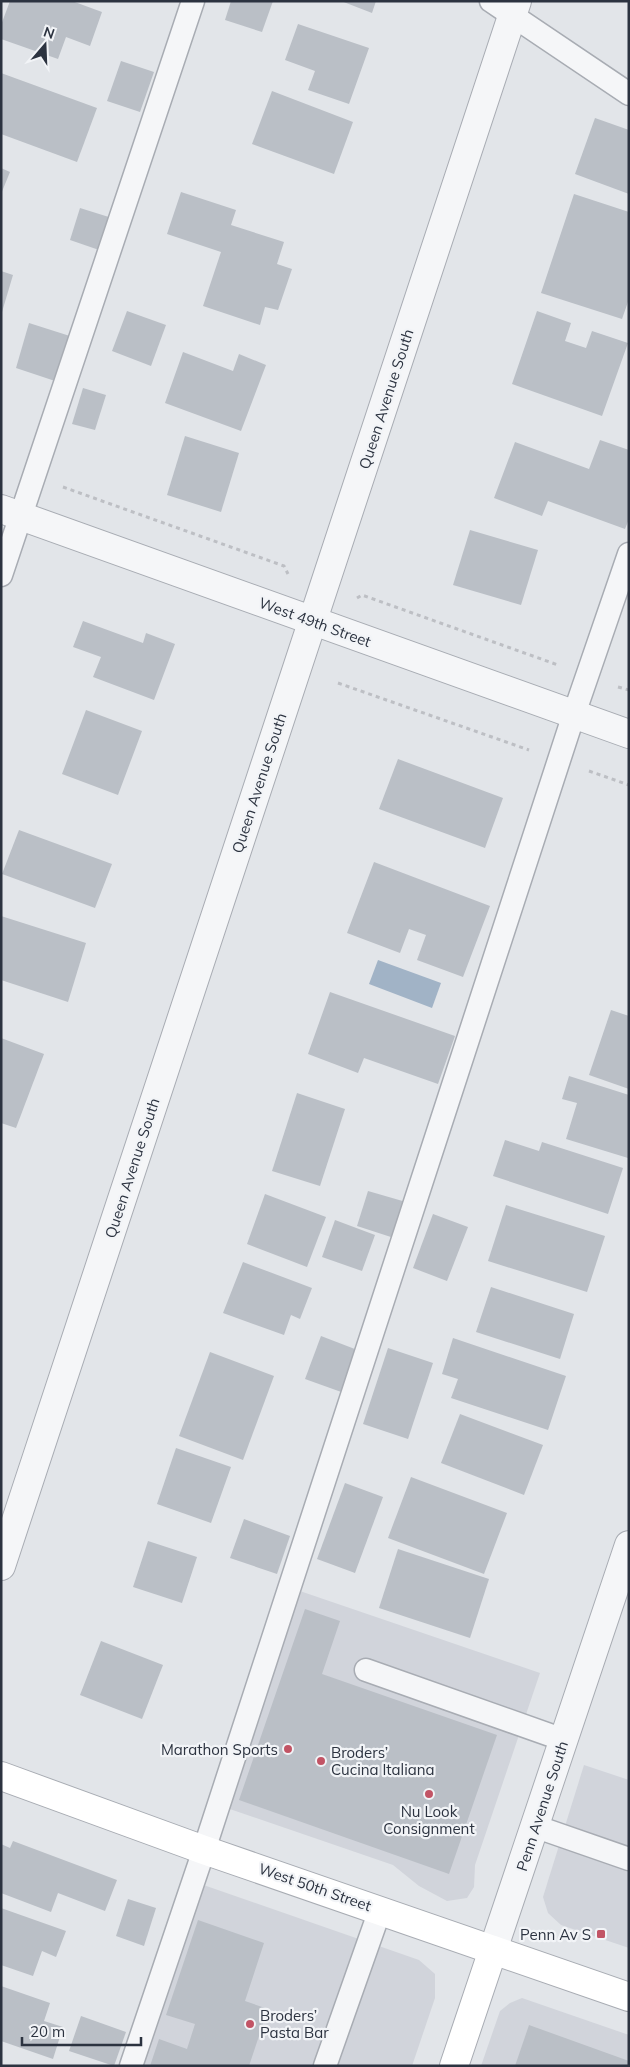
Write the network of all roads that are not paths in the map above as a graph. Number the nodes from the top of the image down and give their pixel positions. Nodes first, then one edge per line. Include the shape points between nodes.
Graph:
1 (193, 1) edge
2 (507, 6) edge
3 (629, 94) edge
4 (11, 513) edge
5 (629, 554) edge
6 (1, 575) edge
7 (313, 621) junction
8 (574, 714) junction
9 (629, 734) edge
10 (629, 1545) edge
11 (1, 1566) edge
12 (366, 1670) dead end
13 (564, 1740) junction
14 (1, 1776) edge
15 (534, 1826) junction
16 (204, 1850) junction
17 (629, 1859) edge
18 (380, 1910) junction
19 (493, 1950) junction
20 (629, 1997) edge
21 (131, 2066) edge
22 (325, 2066) edge
23 (454, 2066) edge

1 - 4 lane via 34,476
2 - 3 lane
2 - 7 street, Queen Avenue South
4 - 6 lane
4 - 7 street, West 49th Street
5 - 8 lane
7 - 8 street, West 49th Street
7 - 11 street, Queen Avenue South
8 - 9 street, West 49th Street
8 - 16 lane
10 - 13 street, Penn Avenue South
12 - 13 lane
13 - 15 street, Penn Avenue South
14 - 16 main road, West 50th Street
15 - 17 lane
15 - 19 street, Penn Avenue South
16 - 18 main road, West 50th Street
16 - 21 lane
18 - 19 main road, West 50th Street
18 - 22 lane
19 - 20 main road, West 50th Street
19 - 23 main road, Penn Avenue South

